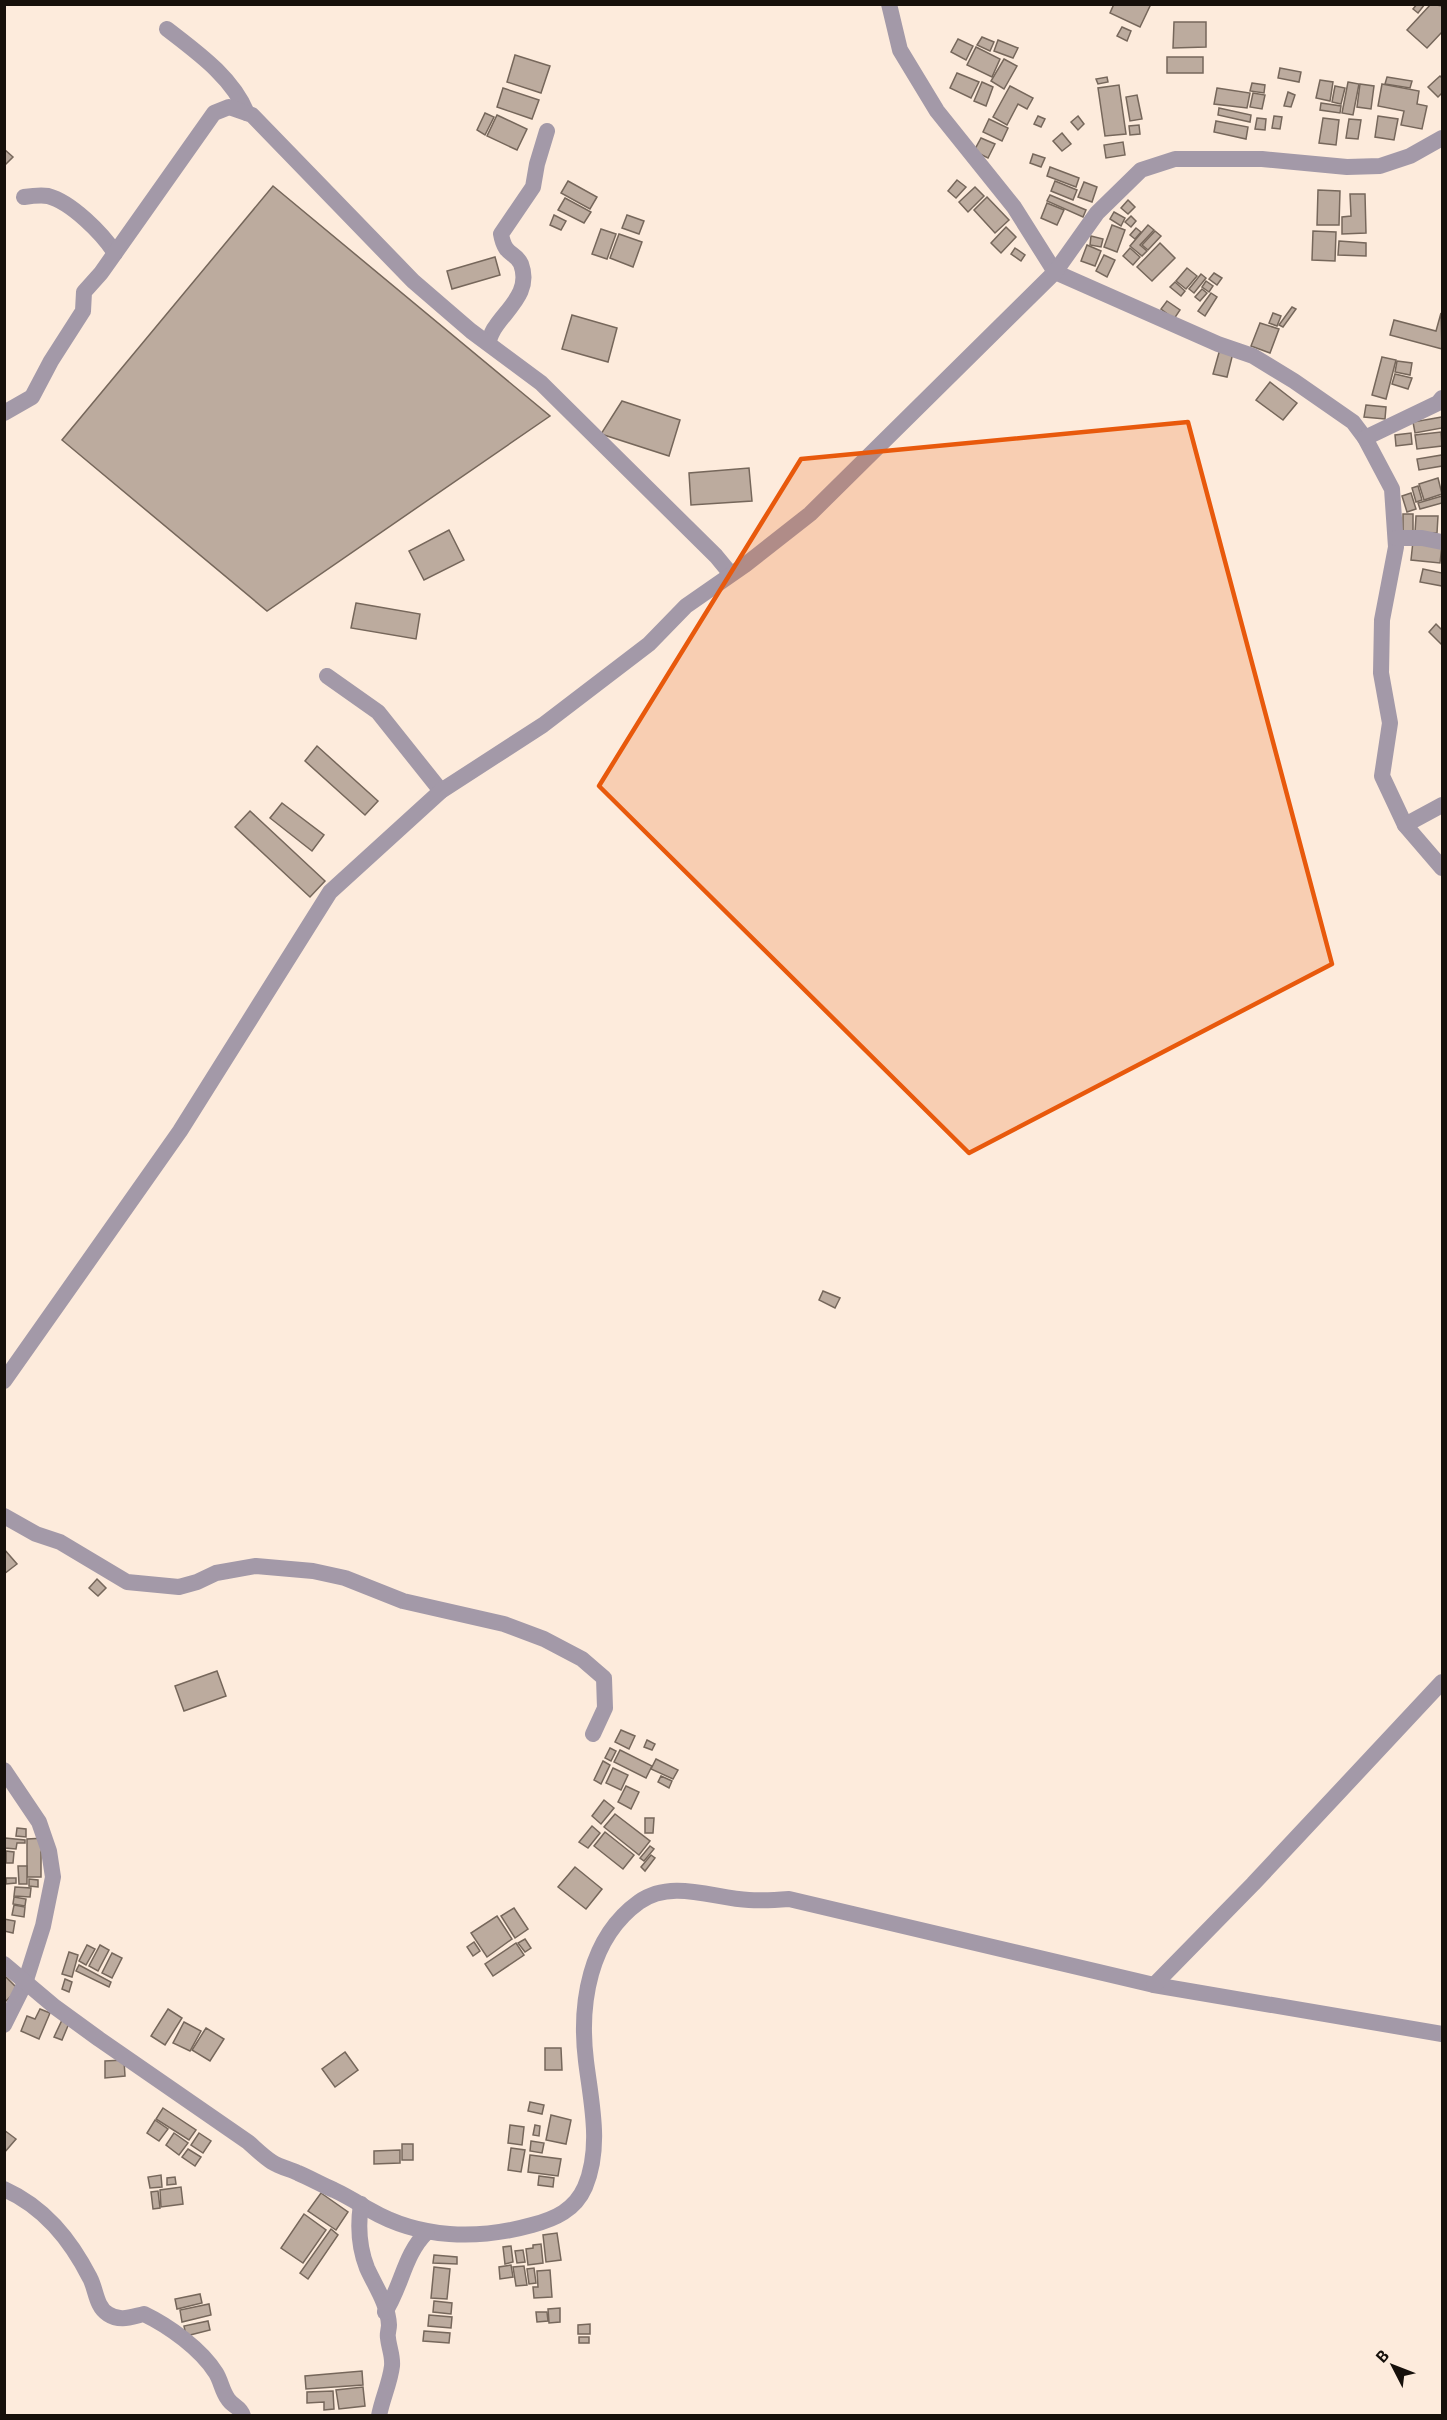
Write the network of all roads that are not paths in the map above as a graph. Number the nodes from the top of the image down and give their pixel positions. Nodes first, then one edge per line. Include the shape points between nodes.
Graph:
1 (889, 4) edge
2 (167, 29) dead end
3 (247, 113) junction
4 (548, 130) dead end
5 (1443, 138) edge
6 (24, 196) dead end
7 (115, 253) junction
8 (1055, 272) junction
9 (488, 343) junction
10 (1441, 401) edge
11 (4, 413) edge
12 (1365, 438) junction
13 (1396, 538) junction
14 (1443, 542) edge
15 (730, 573) junction
16 (327, 676) dead end
17 (441, 791) junction
18 (1443, 805) edge
19 (1406, 825) junction
20 (1443, 868) edge
21 (4, 1381) edge
22 (4, 1516) edge
23 (1443, 1683) edge
24 (593, 1734) dead end
25 (4, 1770) edge
26 (4, 1964) edge
27 (25, 1983) junction
28 (1154, 1985) junction
29 (4, 2025) edge
30 (1443, 2034) edge
31 (4, 2189) edge
32 (361, 2204) junction
33 (427, 2232) junction
34 (386, 2312) junction
35 (243, 2415) edge
36 (379, 2415) edge

1 - 8 street via 900,50 937,111 1014,207
2 - 3 street via 215,68
3 - 7 street via 229,107 214,113
3 - 9 street via 412,281
4 - 9 street via 533,187 501,234 504,248 520,263 524,282 517,301 494,328
5 - 8 street via 1410,156 1380,166 1175,159 1141,170 1097,213
6 - 7 street via 47,196 69,206
7 - 11 street via 84,292 83,311 32,396
8 - 12 street via 1253,356 1353,422
8 - 15 street via 810,514
9 - 15 street via 541,383
10 - 12 street
12 - 13 street via 1392,489
13 - 14 street
13 - 19 street via 1382,620 1381,673 1390,723 1382,776
15 - 17 street via 686,606 649,644 543,725
16 - 17 street via 378,712
17 - 21 street via 330,892 180,1131
18 - 19 street
19 - 20 street
22 - 24 street via 60,1542 127,1582 179,1587 216,1573 256,1566 313,1571 345,1578 403,1601 504,1624 582,1659 604,1678 605,1708
23 - 28 street
25 - 27 street via 42,1828 53,1877
26 - 27 street
27 - 29 street
27 - 32 street via 273,2163
28 - 30 street
28 - 33 street via 789,1899 749,1900 657,1892 639,1902 605,1936 587,1985 584,2041 594,2127 584,2188 561,2216 540,2223 459,2236
31 - 35 street via 27,2199 61,2231 91,2279 96,2298 106,2313 120,2320 144,2314 166,2324 215,2372 228,2400
32 - 33 street
32 - 34 street via 358,2224 363,2254
33 - 34 street via 412,2250
34 - 36 street via 392,2366

